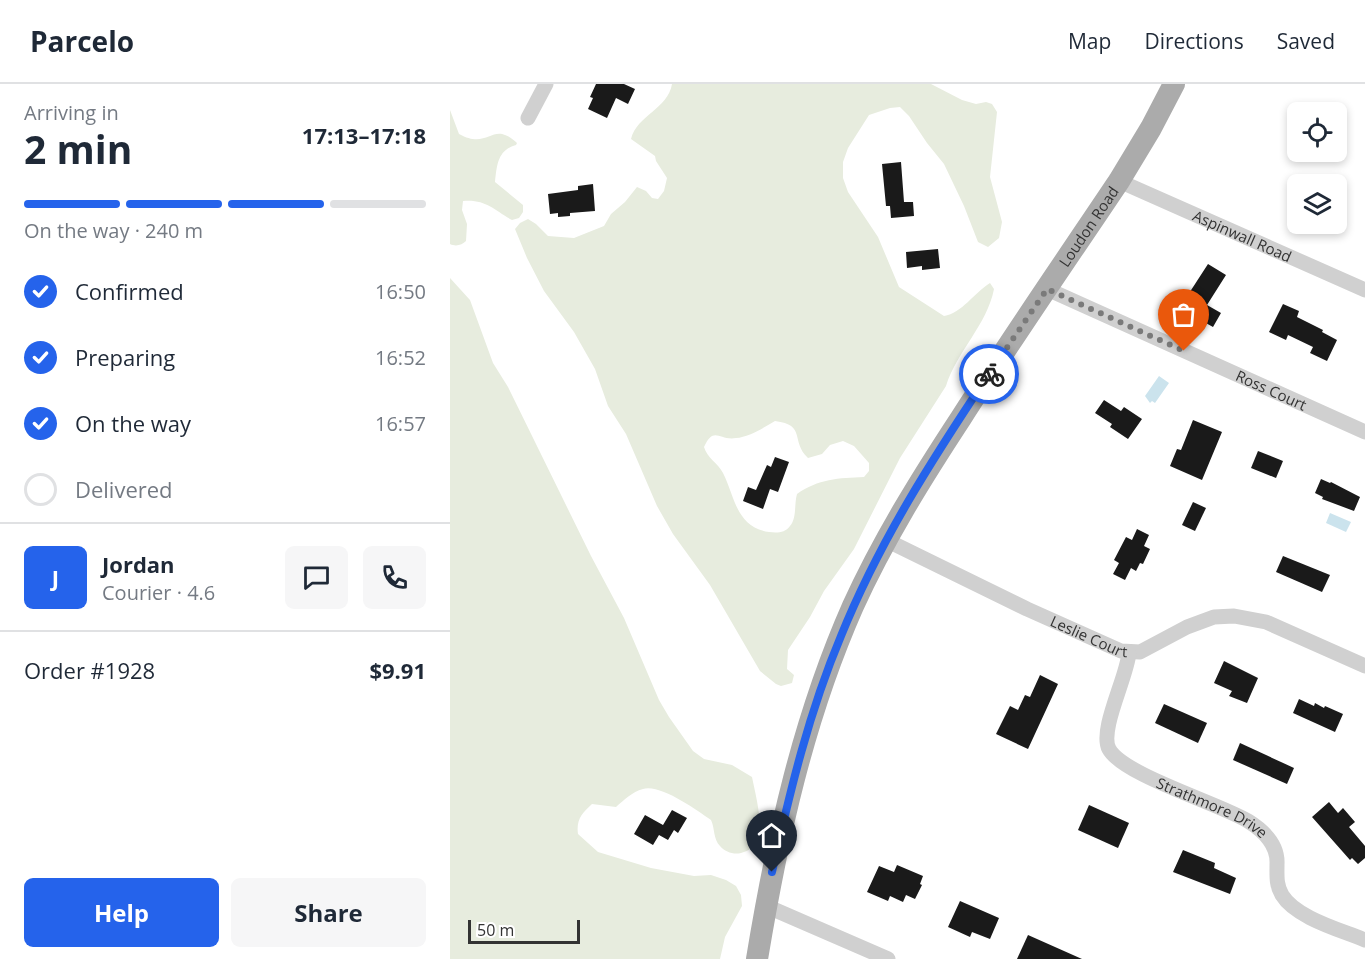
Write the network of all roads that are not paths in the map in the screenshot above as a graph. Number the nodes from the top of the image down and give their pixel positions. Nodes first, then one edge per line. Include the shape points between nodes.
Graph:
1 (546, 84) edge
2 (1174, 84) edge
3 (528, 118) dead end
4 (1119, 181) junction
5 (1047, 289) junction
6 (1365, 290) edge
7 (1365, 432) edge
8 (886, 540) junction
9 (1129, 652) junction
10 (1365, 666) edge
11 (766, 906) junction
12 (1365, 940) edge
13 (757, 959) edge
14 (888, 959) edge

1 - 3 street
2 - 4 main road, Loudon Road
4 - 5 main road, Loudon Road
4 - 6 street, Aspinwall Road
5 - 7 street, Ross Court
5 - 8 main road, Loudon Road via 910,497
8 - 9 street, Leslie Court via 1113,649
8 - 11 main road, Loudon Road via 840,636 814,708 790,791
9 - 10 street, Leslie Court via 1143,651 1202,621 1234,615 1266,622
9 - 12 street, Strathmore Drive via 1106,732 1108,748 1115,758 1255,826 1274,848 1278,888 1286,901 1300,912
11 - 13 main road, Loudon Road
11 - 14 street

